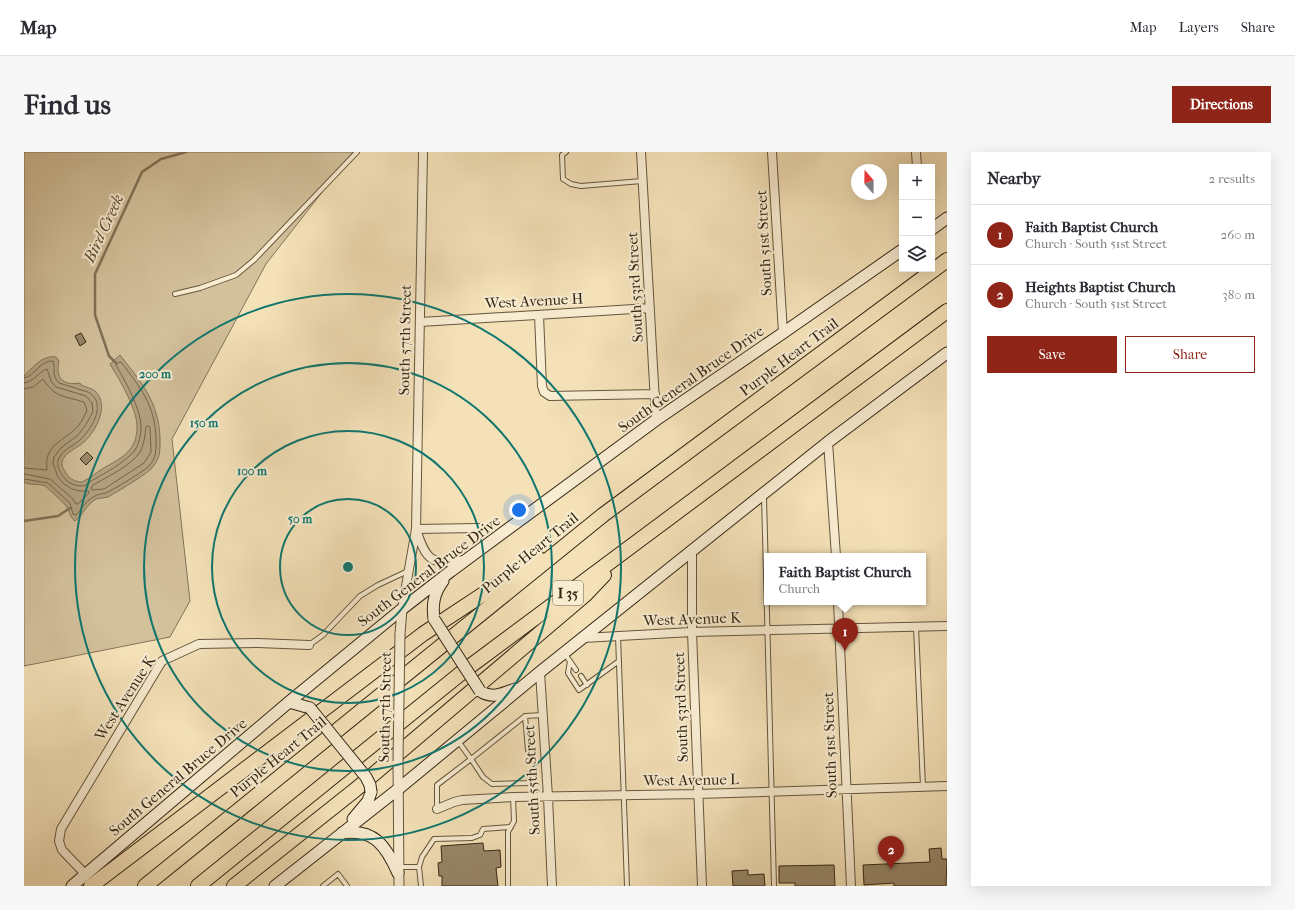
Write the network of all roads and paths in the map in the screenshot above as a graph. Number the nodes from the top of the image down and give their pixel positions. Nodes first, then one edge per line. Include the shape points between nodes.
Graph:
1 (357, 152) edge
2 (423, 152) edge
3 (566, 152) edge
4 (641, 152) edge
5 (772, 152) edge
6 (916, 152) edge
7 (917, 164) edge
8 (642, 181) junction
9 (947, 218) edge
10 (935, 227) edge
11 (899, 252) edge
12 (947, 260) edge
13 (176, 294) dead end
14 (650, 308) junction
15 (947, 311) edge
16 (539, 314) junction
17 (420, 322) junction
18 (783, 333) junction
19 (947, 353) edge
20 (655, 394) junction
21 (656, 420) junction
22 (828, 442) junction
23 (764, 493) junction
24 (604, 515) junction
25 (478, 528) dead end
26 (416, 529) junction
27 (632, 546) junction
28 (692, 550) junction
29 (765, 553) edge
30 (836, 553) edge
31 (467, 560) junction
32 (408, 571) junction
33 (451, 571) junction
34 (766, 605) edge
35 (838, 605) edge
36 (402, 609) junction
37 (947, 626) edge
38 (916, 627) junction
39 (840, 630) junction
40 (767, 631) junction
41 (692, 632) junction
42 (618, 636) junction
43 (583, 638) junction
44 (309, 645) joint
45 (567, 657) junction
46 (619, 661) junction
47 (576, 670) dead end
48 (540, 672) junction
49 (581, 676) dead end
50 (587, 685) junction
51 (521, 688) junction
52 (289, 702) junction
53 (543, 715) junction
54 (525, 716) junction
55 (457, 740) junction
56 (528, 750) dead end
57 (471, 760) junction
58 (529, 775) dead end
59 (947, 786) edge
60 (923, 787) junction
61 (397, 790) junction
62 (846, 790) junction
63 (771, 792) junction
64 (698, 794) junction
65 (623, 796) junction
66 (513, 797) junction
67 (548, 797) junction
68 (437, 809) joint
69 (511, 827) junction
70 (342, 833) junction
71 (419, 867) junction
72 (398, 870) junction
73 (88, 880) edge
74 (72, 886) edge
75 (145, 886) edge
76 (198, 886) edge
77 (234, 886) edge
78 (275, 886) edge
79 (323, 886) edge
80 (347, 886) edge
81 (399, 886) edge
82 (421, 886) edge
83 (508, 886) edge
84 (552, 886) edge
85 (627, 886) edge
86 (702, 886) edge
87 (774, 886) edge
88 (850, 886) edge

1 - 13 lane via 254,260 236,275
2 - 17 street, South 57th Street
3 - 8 lane via 562,155 563,179 571,184 581,186
4 - 8 street, South 53rd Street
5 - 18 street, South 51st Street
6 - 7 street
8 - 14 street, South 53rd Street
9 - 10 main road
11 - 18 main road, South General Bruce Drive
12 - 24 highway, Purple Heart Trail / I 35
14 - 16 street, West Avenue H
14 - 20 street, South 53rd Street
15 - 27 highway, I 35
16 - 17 street, West Avenue H
16 - 20 street via 544,392 550,396
17 - 26 street, South 57th Street
18 - 21 main road, South General Bruce Drive
19 - 22 main road
20 - 21 street, South 53rd Street
21 - 31 main road, South General Bruce Drive
22 - 23 main road
22 - 30 street
23 - 28 main road
23 - 29 lane
24 - 73 highway via 423,634
24 - 75 highway, Purple Heart Trail / I 35
25 - 26 street
26 - 31 street, South 57th Street via 422,548 436,562
26 - 32 street, South 57th Street
27 - 76 highway, I 35 via 465,670
27 - 77 highway via 585,594 355,790
28 - 41 street, South 53rd Street
28 - 43 main road
31 - 33 main road, South General Bruce Drive
32 - 36 street, South 57th Street
32 - 44 lane via 360,596 323,635
33 - 36 main road, South General Bruce Drive
33 - 51 main road, bridge via 436,591 434,619 480,692 487,696 495,696
34 - 40 lane
35 - 39 street, South 51st Street
36 - 52 main road, South General Bruce Drive
36 - 61 street, South 57th Street, bridge
37 - 38 street, West Avenue K
38 - 39 street, West Avenue K
38 - 60 lane
39 - 40 street, West Avenue K
39 - 62 street, South 51st Street
40 - 41 street, West Avenue K
40 - 63 lane
41 - 42 street, West Avenue K
41 - 64 street, South 53rd Street
42 - 43 street, West Avenue K
42 - 46 lane
43 - 45 main road
44 - 73 street, West Avenue K via 199,644 162,661 61,829 59,841 62,850
45 - 47 lane
45 - 48 main road
45 - 50 lane via 568,673 579,690
46 - 50 lane
46 - 65 lane
48 - 51 main road
48 - 53 street, South 55th Street
49 - 50 lane
51 - 55 main road
52 - 70 main road, bridge via 310,708 370,785 368,801
52 - 73 main road, South General Bruce Drive
53 - 54 lane
53 - 67 street, South 55th Street
54 - 56 lane
54 - 57 lane
55 - 57 lane
55 - 61 main road
57 - 58 lane via 492,784 530,783
57 - 68 lane via 437,785
59 - 60 street, West Avenue L
60 - 62 street, West Avenue L
61 - 70 main road
61 - 72 street, South 57th Street
62 - 63 street, West Avenue L
62 - 88 street, South 51st Street
63 - 64 street, West Avenue L
63 - 87 lane
64 - 65 street, West Avenue L
64 - 86 street, South 53rd Street
65 - 67 street, West Avenue L
65 - 85 lane
66 - 67 street, West Avenue L
66 - 68 street, West Avenue L via 462,800
66 - 69 lane via 514,821
67 - 84 street, South 55th Street
69 - 71 lane via 483,829 480,835 472,838 434,839 422,857
69 - 83 lane via 508,832
70 - 72 main road via 366,833 376,839
70 - 78 main road
71 - 72 lane
71 - 82 lane
72 - 81 street, South 57th Street
73 - 74 main road, South General Bruce Drive
79 - 80 lane via 338,874

